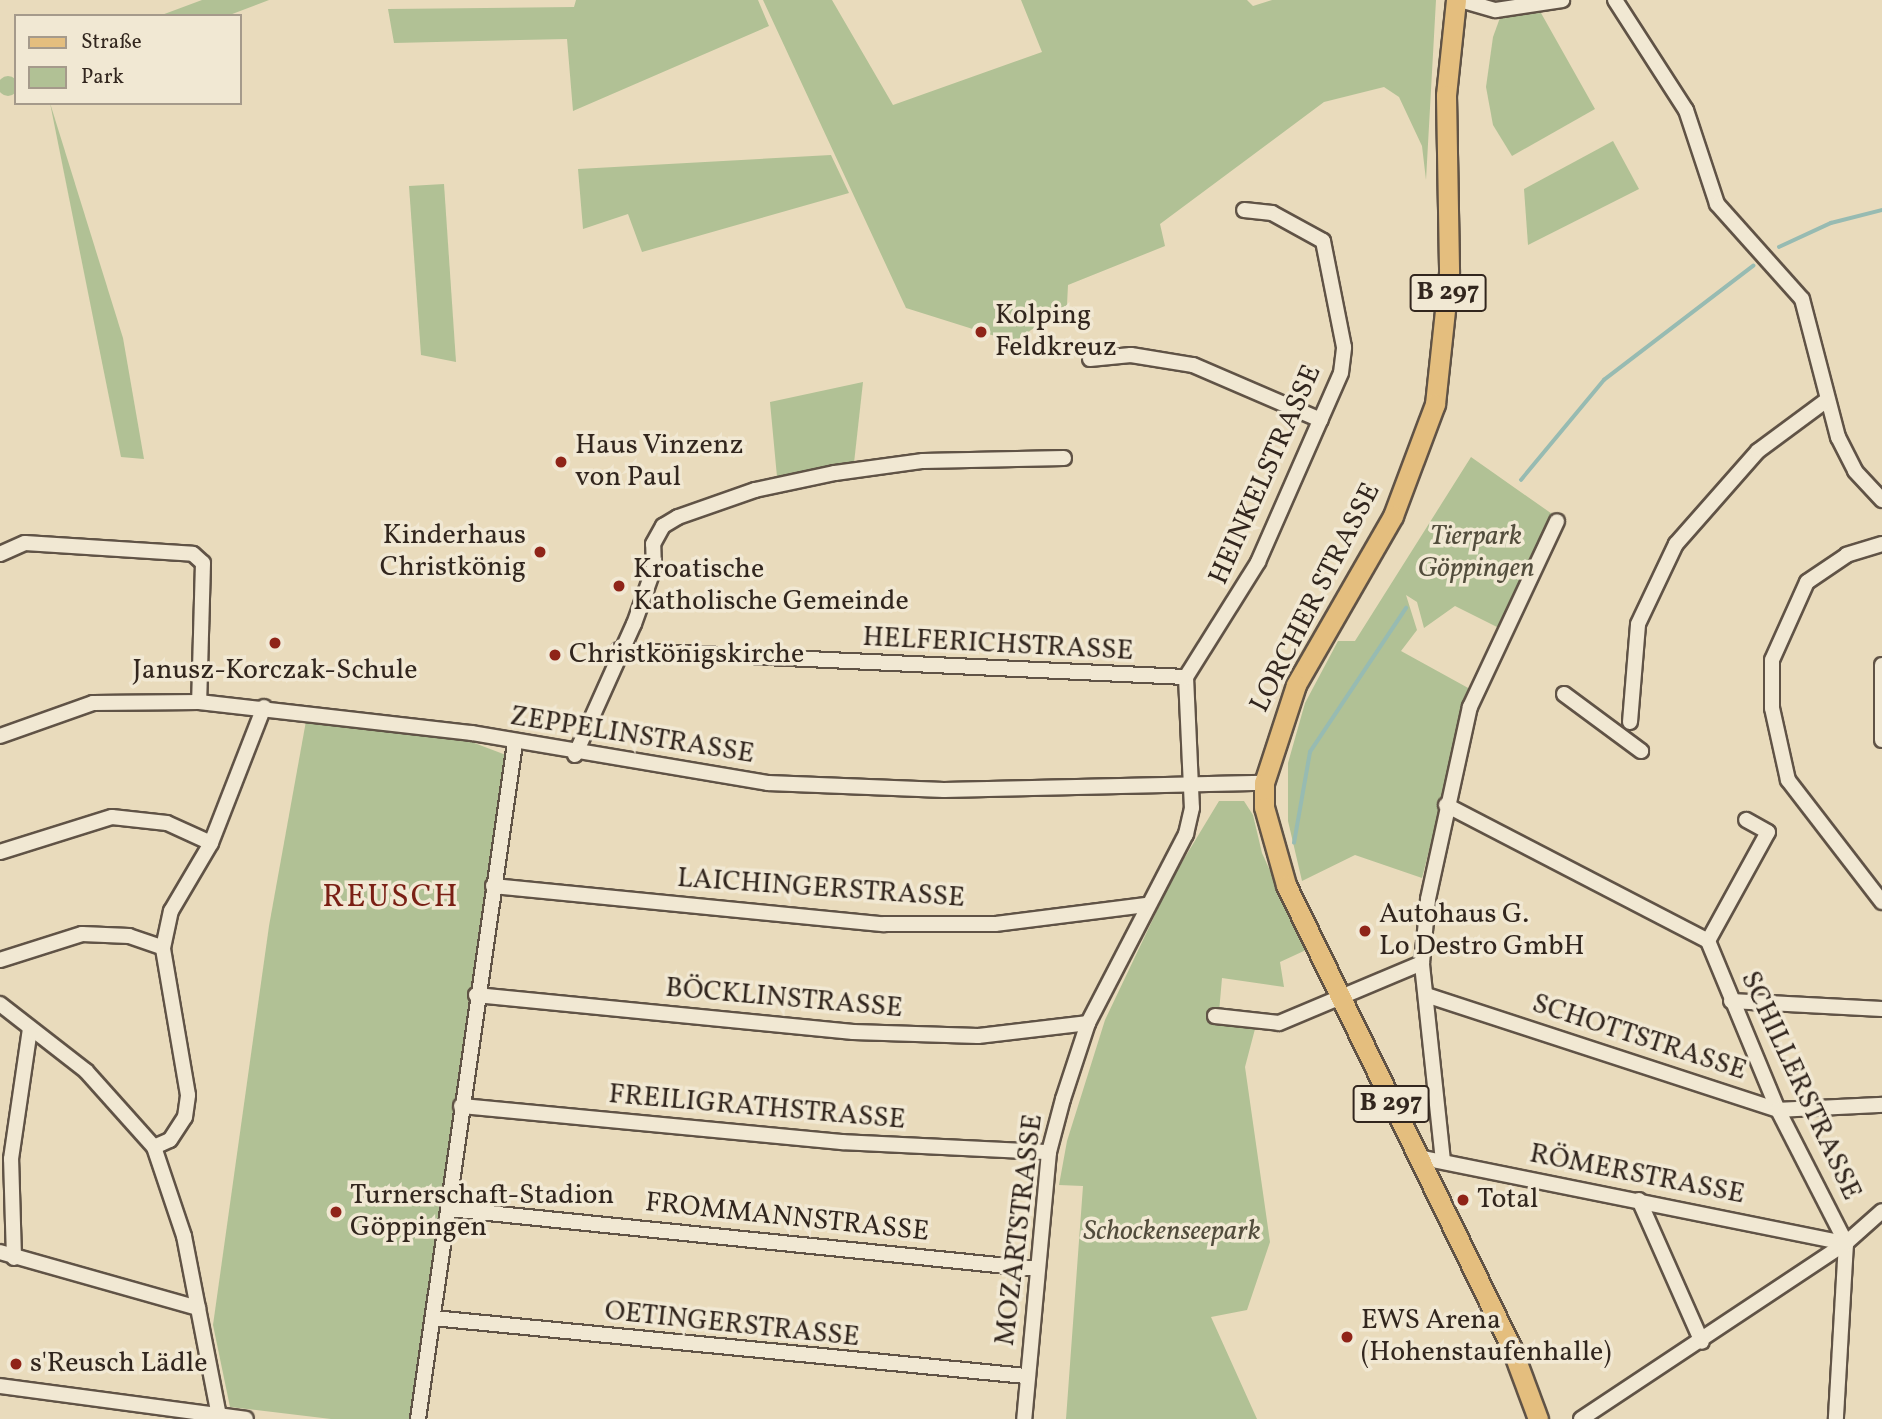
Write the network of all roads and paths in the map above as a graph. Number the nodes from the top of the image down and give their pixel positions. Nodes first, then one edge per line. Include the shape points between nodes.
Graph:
1 (1458, 0) edge
2 (1562, 0) edge
3 (1615, 0) edge
4 (1244, 210) dead end
5 (1090, 359) dead end
6 (1827, 400) junction
7 (1321, 420) junction
8 (1064, 458) dead end
9 (1882, 500) edge
10 (1557, 521) dead end
11 (1882, 544) edge
12 (0, 554) edge
13 (619, 650) junction
14 (1882, 665) edge
15 (1186, 677) junction
16 (1881, 688) edge
17 (1564, 694) dead end
18 (200, 702) junction
19 (264, 707) junction
20 (1630, 722) dead end
21 (0, 736) edge
22 (1882, 740) edge
23 (515, 743) junction
24 (1641, 751) dead end
25 (575, 755) junction
26 (1192, 782) junction
27 (1264, 783) junction
28 (1447, 805) junction
29 (1746, 820) dead end
30 (211, 843) junction
31 (0, 852) edge
32 (493, 886) junction
33 (1882, 902) edge
34 (1146, 905) junction
35 (1708, 941) junction
36 (163, 948) junction
37 (0, 960) edge
38 (1422, 963) junction
39 (477, 995) junction
40 (1426, 995) junction
41 (1343, 1000) junction
42 (1731, 1001) junction
43 (0, 1004) edge
44 (1882, 1009) edge
45 (1215, 1016) dead end
46 (1088, 1023) junction
47 (30, 1029) junction
48 (1882, 1105) edge
49 (461, 1107) junction
50 (1778, 1110) junction
51 (154, 1147) junction
52 (1049, 1152) junction
53 (1418, 1157) junction
54 (1443, 1161) junction
55 (1639, 1200) junction
56 (449, 1209) junction
57 (1882, 1211) edge
58 (1846, 1243) junction
59 (7, 1255) edge
60 (1037, 1269) junction
61 (198, 1308) junction
62 (433, 1318) junction
63 (1702, 1342) junction
64 (1026, 1376) junction
65 (0, 1386) edge
66 (110, 1412) edge
67 (219, 1416) junction
68 (246, 1419) edge
69 (418, 1419) edge
70 (1024, 1419) edge
71 (1538, 1419) edge
72 (1581, 1419) edge
73 (1836, 1419) edge

1 - 2 street via 1496,10
1 - 27 main road, LORCHER STRASSE / B 297 via 1447,95 1448,286 1435,404 1393,516 1296,685
3 - 6 street via 1686,110 1717,204 1802,299
4 - 7 street, HEINKELSTRASSE via 1272,214 1323,241 1345,348
5 - 7 street via 1131,355 1194,365
6 - 9 street via 1855,471
6 - 20 street via 1758,451 1676,544 1638,624
7 - 15 street, HEINKELSTRASSE via 1258,562
8 - 13 street via 923,461 835,474 755,491 663,526 653,544 654,568
10 - 28 street via 1485,664
11 - 33 street via 1847,555 1807,582 1772,660 1772,708 1788,780
12 - 18 street via 25,543 193,554 203,563
13 - 15 street, HELFERICHSTRASSE
13 - 25 street
14 - 16 street
15 - 26 street
16 - 22 street
17 - 24 street
18 - 19 street, ZEPPELINSTRASSE
18 - 21 street, ZEPPELINSTRASSE via 93,703
19 - 23 street, ZEPPELINSTRASSE
19 - 30 street
23 - 25 street, ZEPPELINSTRASSE
23 - 32 street
25 - 26 street, ZEPPELINSTRASSE via 768,783 880,790
26 - 27 street, ZEPPELINSTRASSE
26 - 34 street, MOZARTSTRASSE via 1186,834
27 - 41 main road, LORCHER STRASSE / B 297 via 1269,839 1286,885
28 - 35 street
28 - 38 street
29 - 35 street via 1768,832
30 - 31 street via 167,823 112,817
30 - 36 street via 171,911
32 - 34 street, LAICHINGERSTRASSE via 884,924 995,924
32 - 39 street
34 - 46 street, MOZARTSTRASSE
35 - 42 street, SCHILLERSTRASSE
36 - 37 street via 129,936 82,934
36 - 51 street via 188,1095 185,1117 170,1140
38 - 40 street
38 - 41 street
39 - 46 street, BÖCKLINSTRASSE via 853,1032 978,1036
39 - 49 street
40 - 50 street, SCHOTTSTRASSE
40 - 54 street
41 - 45 street via 1279,1023
41 - 53 main road, LORCHER STRASSE / B 297
42 - 44 street
42 - 50 street, SCHILLERSTRASSE
43 - 47 street
46 - 52 street, MOZARTSTRASSE
47 - 51 street via 86,1071
47 - 59 street via 11,1159
48 - 50 street, SCHOTTSTRASSE
49 - 52 street, FREILIGRATHSTRASSE via 842,1142
49 - 56 street
50 - 58 street, SCHILLERSTRASSE
51 - 61 street via 184,1236
52 - 60 street, MOZARTSTRASSE
53 - 54 street, RÖMERSTRASSE
53 - 71 main road, LORCHER STRASSE / B 297 via 1514,1353
54 - 55 street, RÖMERSTRASSE
55 - 58 street, RÖMERSTRASSE
55 - 63 street
56 - 60 street, FROMMANNSTRASSE
56 - 62 street
57 - 58 street
58 - 63 street
58 - 73 street, SCHILLERSTRASSE
59 - 61 street
60 - 64 street, MOZARTSTRASSE
61 - 67 street
62 - 64 street, OETINGERSTRASSE
62 - 69 street
63 - 72 street
64 - 70 street, MOZARTSTRASSE
65 - 66 street
66 - 67 street
67 - 68 street

